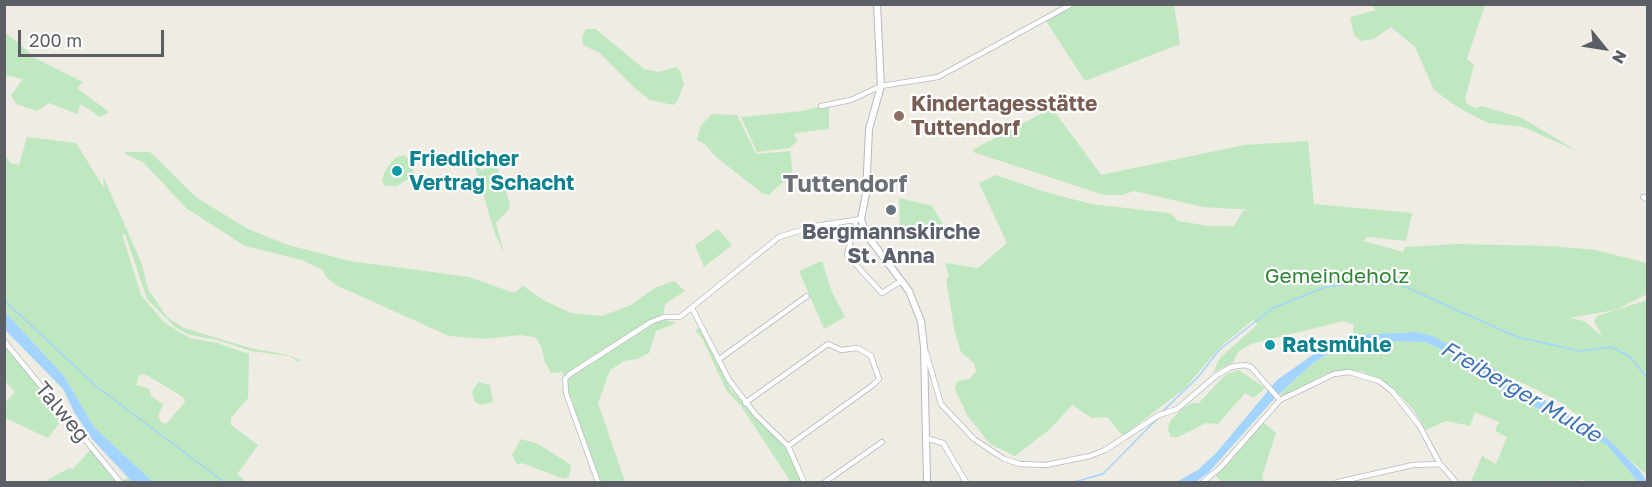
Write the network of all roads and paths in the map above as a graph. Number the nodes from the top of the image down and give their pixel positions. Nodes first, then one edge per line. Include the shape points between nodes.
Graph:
1 (877, 4) edge
2 (1070, 5) edge
3 (881, 86) junction
4 (821, 106) dead end
5 (858, 219) junction
6 (901, 281) junction
7 (807, 296) dead end
8 (692, 308) junction
9 (4, 341) edge
10 (924, 347) junction
11 (718, 360) junction
12 (1279, 399) junction
13 (745, 403) junction
14 (925, 438) junction
15 (882, 442) dead end
16 (788, 447) junction
17 (1440, 464) junction
18 (120, 483) edge
19 (598, 483) edge
20 (804, 483) edge
21 (825, 483) edge
22 (927, 483) edge
23 (966, 483) edge
24 (1203, 483) edge
25 (1338, 483) edge
26 (1456, 483) edge

1 - 3 street
2 - 3 street via 938,76
3 - 4 street via 851,100
3 - 5 street via 869,129 866,194
5 - 6 street
5 - 6 street via 847,255 882,293
5 - 8 street via 778,237
6 - 10 street via 921,321
7 - 11 street
8 - 11 street
8 - 19 street via 680,317 664,317 645,326 565,379 566,393
9 - 18 street, Talweg
10 - 12 street via 941,404 974,439 1004,459 1020,464 1046,465 1090,456 1159,415 1177,409 1231,367 1251,367
10 - 14 street
11 - 13 street
12 - 17 street via 1334,374 1363,375 1385,386 1404,406
12 - 24 street
13 - 16 street
13 - 16 street via 828,344 841,350 858,348 871,356 879,379
14 - 22 street
14 - 23 street via 943,443
15 - 21 street
16 - 20 street
17 - 25 street via 1413,465
17 - 26 street

